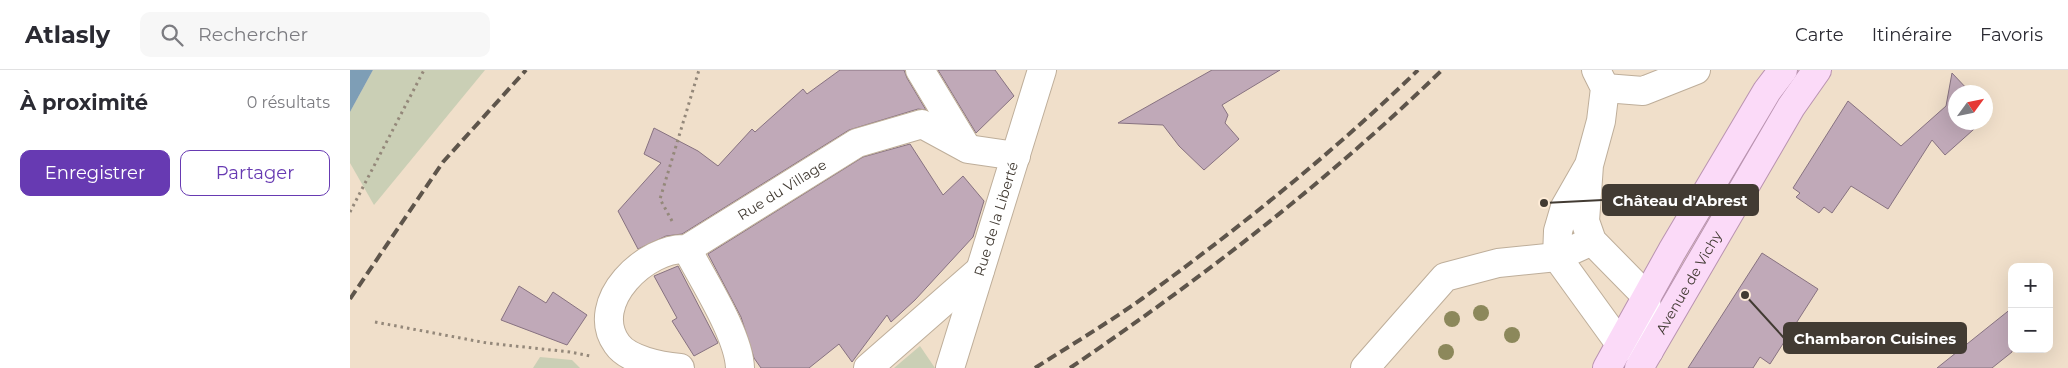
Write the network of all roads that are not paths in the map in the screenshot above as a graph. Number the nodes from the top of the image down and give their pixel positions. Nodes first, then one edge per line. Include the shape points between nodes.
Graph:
1 (920, 70) edge
2 (1042, 70) edge
3 (1696, 70) edge
4 (1783, 70) edge
5 (1817, 70) edge
6 (1601, 79) edge
7 (968, 149) junction
8 (1016, 156) junction
9 (1588, 165) junction
10 (1592, 241) junction
11 (688, 249) junction
12 (1557, 257) junction
13 (980, 270) junction
14 (1646, 296) junction
15 (1620, 344) junction
16 (1644, 359) edge
17 (680, 368) edge
18 (740, 368) edge
19 (868, 368) edge
20 (950, 368) edge
21 (1365, 368) edge
22 (1607, 368) edge

1 - 7 street
2 - 8 street, Rue de la Liberté
3 - 6 street via 1643,91
4 - 14 main road via 1767,91
5 - 16 main road, Avenue de Vichy via 1791,107
6 - 9 street via 1601,121
7 - 8 street, Rue du Village
7 - 11 street, Rue du Village via 922,124 857,143
8 - 13 street, Rue de la Liberté
9 - 10 street via 1585,221
9 - 12 street via 1565,207 1558,231
10 - 12 street
10 - 14 street
11 - 17 street, Rue du Village via 676,248 647,261 622,281 611,306 609,326 617,344 632,355
11 - 18 street via 734,340
12 - 15 street
12 - 21 street via 1498,263 1445,276
13 - 19 street
13 - 20 street, Rue de la Liberté
14 - 15 main road
14 - 16 street
15 - 16 street
15 - 22 main road

